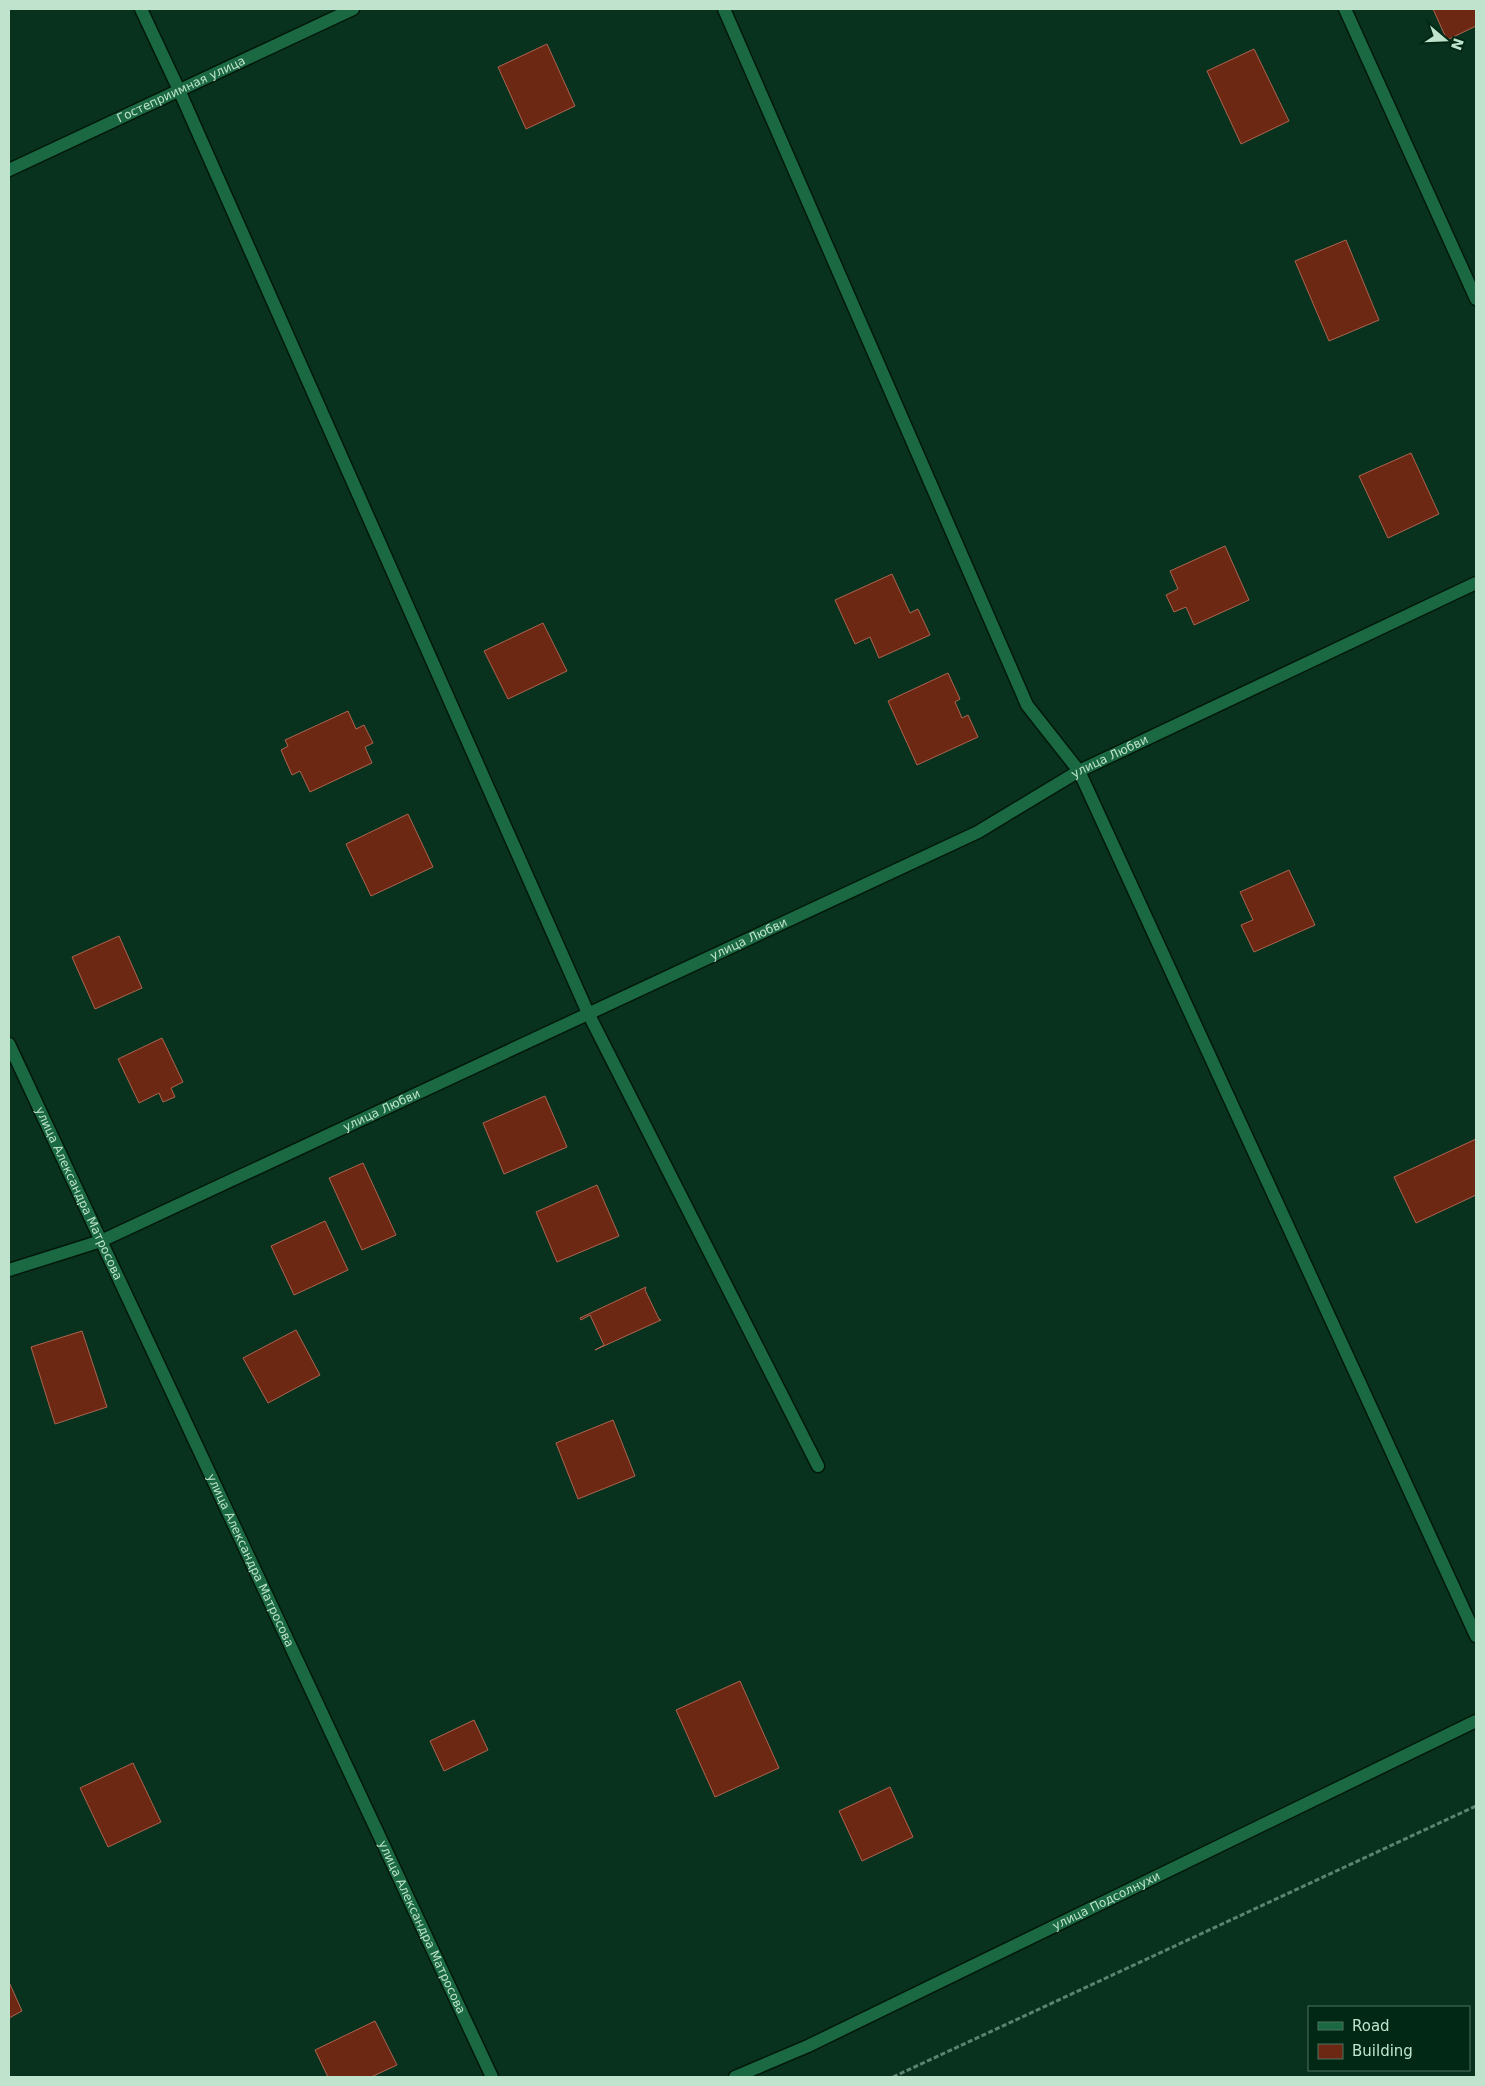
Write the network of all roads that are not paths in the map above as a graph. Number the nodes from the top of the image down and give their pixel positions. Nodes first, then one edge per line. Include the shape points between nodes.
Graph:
1 (141, 9) edge
2 (353, 9) edge
3 (724, 9) edge
4 (1345, 9) edge
5 (179, 90) junction
6 (9, 170) edge
7 (1476, 299) edge
8 (1476, 583) edge
9 (1079, 772) junction
10 (588, 1014) junction
11 (9, 1044) edge
12 (101, 1241) junction
13 (9, 1270) edge
14 (818, 1466) dead end
15 (1476, 1636) edge
16 (1476, 1721) edge
17 (492, 2077) edge
18 (735, 2077) edge

1 - 5 street
2 - 5 street, Гостеприимная улица
3 - 9 street via 1026,705
4 - 7 street
5 - 6 street, Гостеприимная улица
5 - 10 street
8 - 9 street, улица Любви
9 - 10 street, улица Любви via 978,832
9 - 15 street
10 - 12 street, улица Любви
10 - 14 street
11 - 12 street, улица Александра Матросова
12 - 13 street, улица Любви
12 - 17 street, улица Александра Матросова
16 - 18 street, улица Подсолнухи via 808,2046

